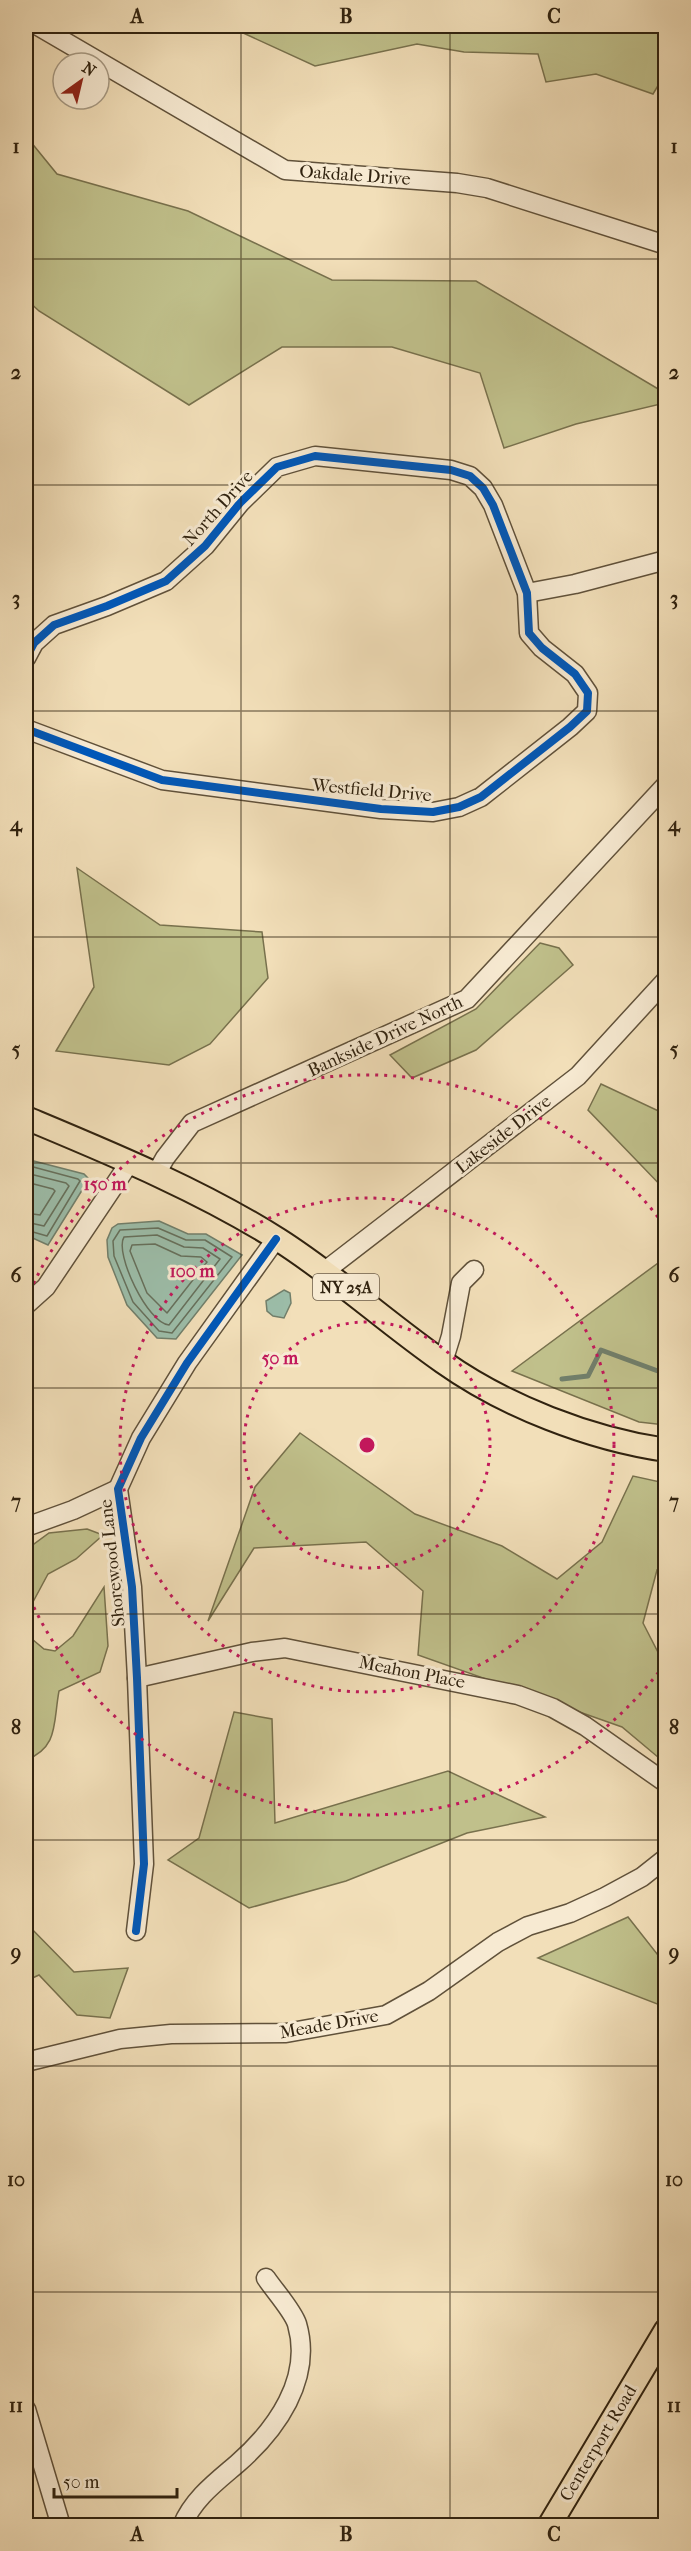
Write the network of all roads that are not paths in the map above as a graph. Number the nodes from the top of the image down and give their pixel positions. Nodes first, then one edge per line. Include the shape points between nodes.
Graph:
1 (38, 26) edge
2 (666, 245) edge
3 (666, 560) edge
4 (527, 593) junction
5 (26, 658) edge
6 (26, 729) edge
7 (666, 784) edge
8 (666, 980) edge
9 (26, 1118) edge
10 (130, 1161) junction
11 (156, 1174) junction
12 (276, 1239) junction
13 (474, 1270) dead end
14 (325, 1271) junction
15 (26, 1305) edge
16 (443, 1362) junction
17 (666, 1450) edge
18 (118, 1489) junction
19 (26, 1527) edge
20 (137, 1678) junction
21 (666, 1783) edge
22 (666, 1858) edge
23 (136, 1930) dead end
24 (26, 2062) edge
25 (266, 2278) dead end
26 (666, 2330) edge
27 (26, 2409) edge
28 (61, 2526) edge
29 (182, 2526) edge
30 (549, 2526) edge

1 - 2 street, Oakdale Drive via 285,170 487,188
3 - 4 street
4 - 5 street, North Drive via 493,505 470,476 451,470 315,456 277,467 240,503 205,546 166,581 54,625 34,643
4 - 6 street, Westfield Drive via 529,633 575,674 588,693 587,711 508,778 459,807 433,812 381,809 162,780
7 - 11 street, Bankside Drive North via 467,999 192,1123
8 - 14 street, Lakeside Drive via 578,1076
9 - 10 main road, NY 25A
10 - 11 main road, NY 25A
10 - 15 street via 46,1287
11 - 12 main road, NY 25A
12 - 14 main road, NY 25A
12 - 18 street, Shorewood Lane via 187,1363 141,1438
13 - 16 street via 461,1283
14 - 16 main road, NY 25A
16 - 17 main road, NY 25A via 513,1402 575,1427
18 - 19 street
18 - 20 street, Shorewood Lane via 132,1587
20 - 21 street, Meahon Place via 285,1648 456,1681 518,1695 553,1708
20 - 23 street, Shorewood Lane via 144,1863
22 - 24 street, Meade Drive via 642,1877 605,1897 528,1926 498,1942 429,1991 386,2015 286,2033 171,2034 120,2039
25 - 29 street via 297,2323 301,2360 293,2394 272,2428 208,2488
26 - 30 main road, Centerport Road
27 - 28 street

